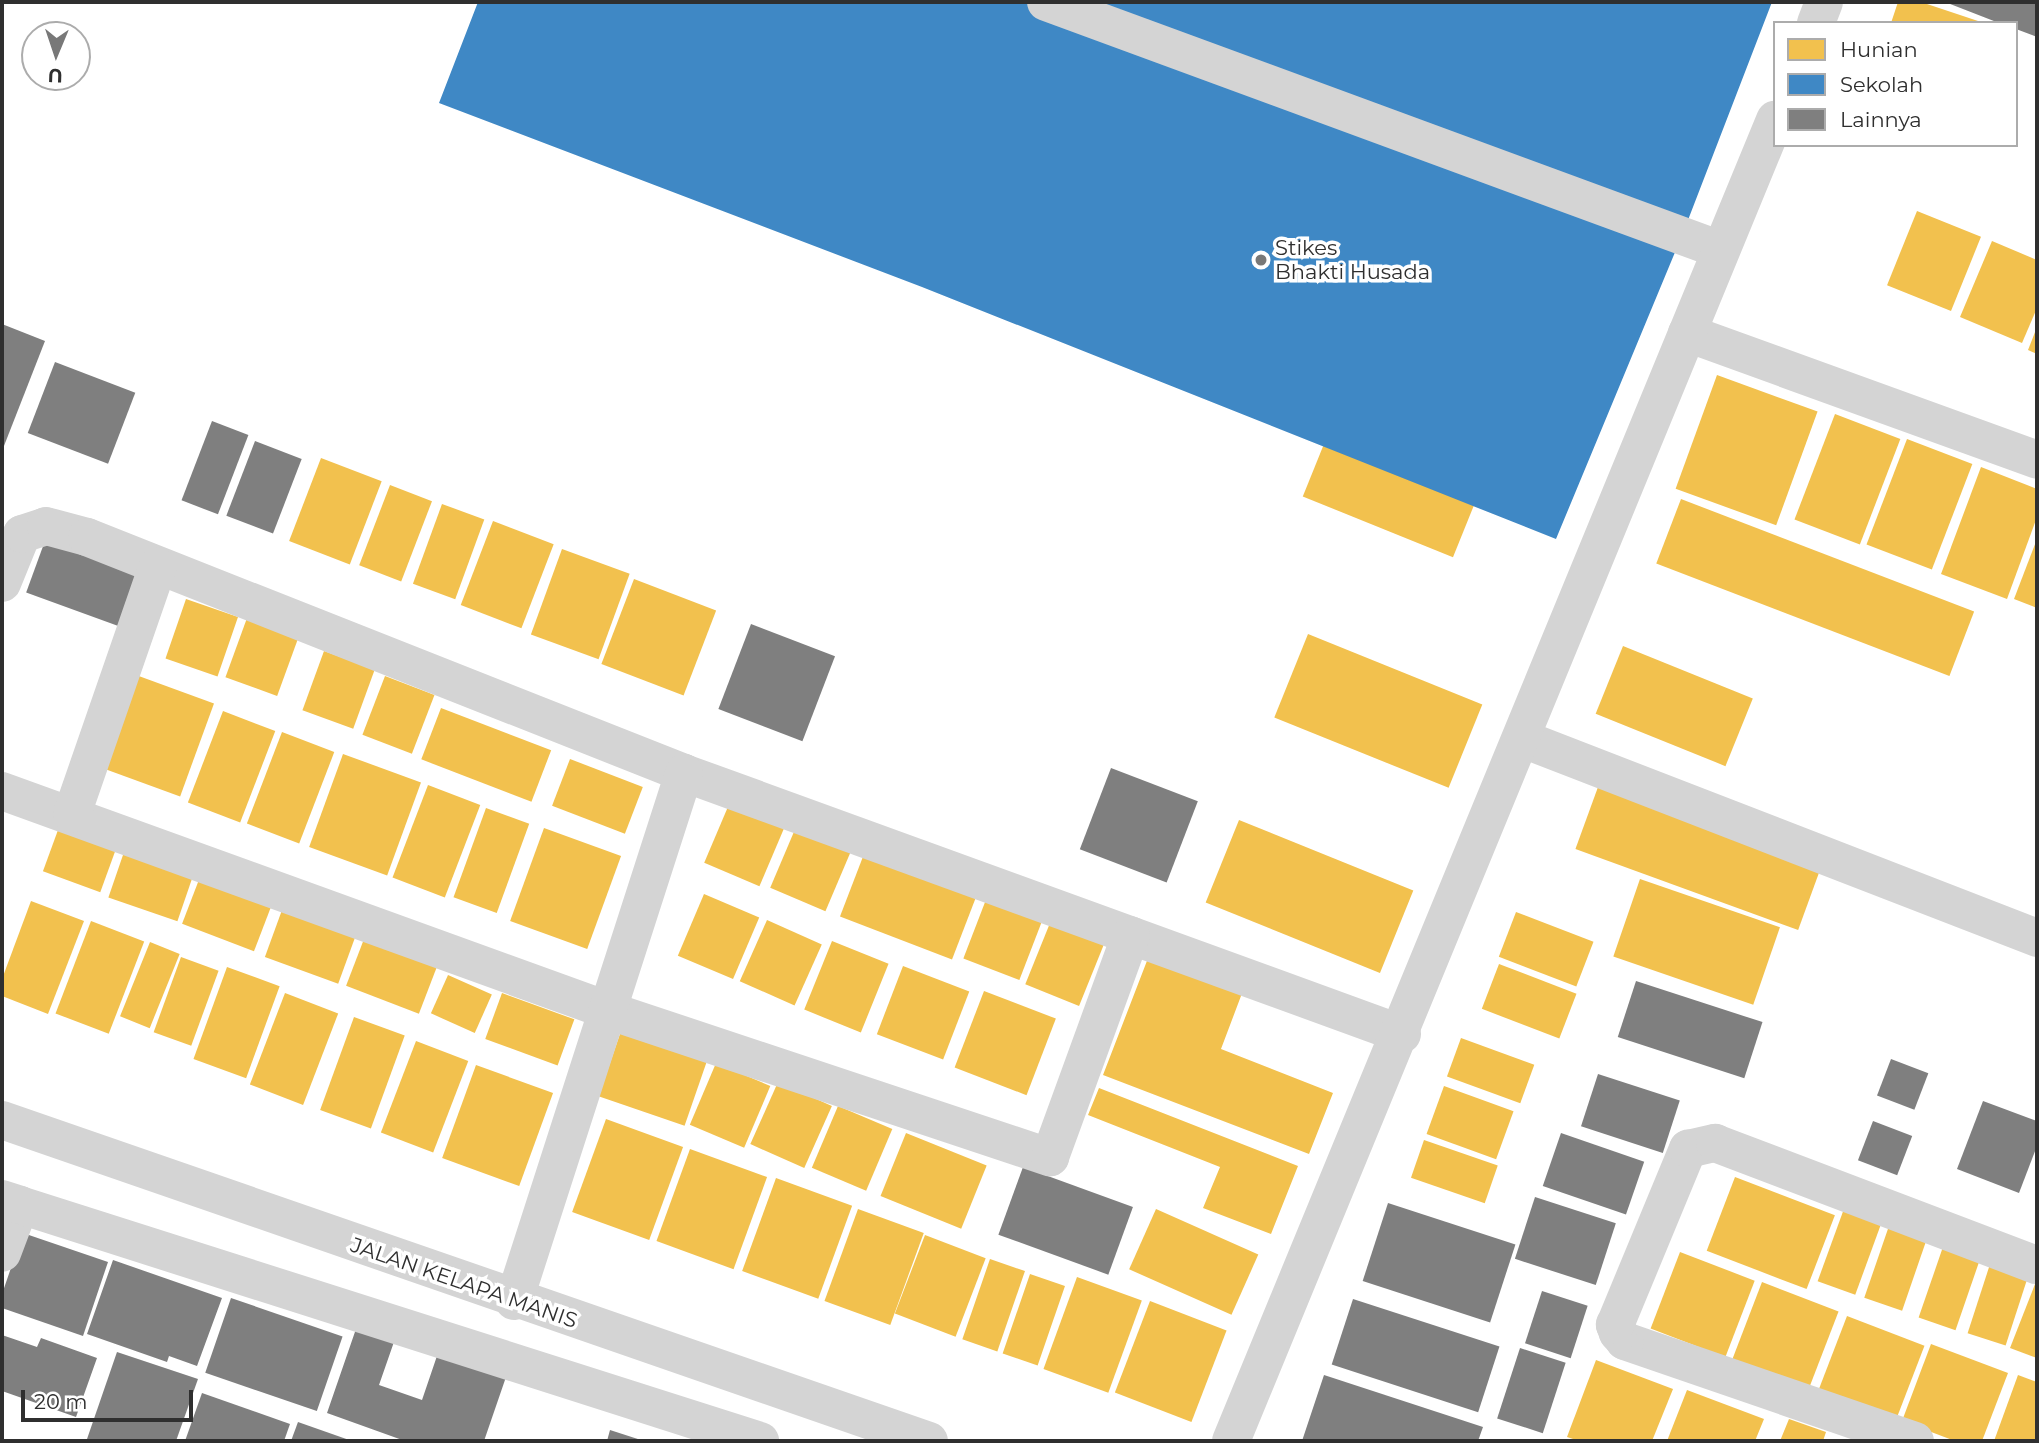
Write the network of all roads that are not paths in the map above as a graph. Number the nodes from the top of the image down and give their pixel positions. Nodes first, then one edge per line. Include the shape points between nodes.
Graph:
1 (1046, 2) edge
2 (1825, 2) edge
3 (1817, 21) edge
4 (1773, 125) edge
5 (1718, 249) junction
6 (1687, 333) junction
7 (2037, 460) edge
8 (158, 566) junction
9 (2, 583) edge
10 (1523, 740) junction
11 (684, 773) junction
12 (2, 792) edge
13 (72, 814) junction
14 (1131, 935) junction
15 (2037, 938) edge
16 (607, 1010) junction
17 (1402, 1034) junction
18 (2, 1120) edge
19 (11, 1202) edge
20 (2, 1252) edge
21 (2037, 1265) edge
22 (514, 1301) junction
23 (760, 1441) edge
24 (929, 1441) edge
25 (1231, 1441) edge
26 (1915, 1441) edge

1 - 5 street
2 - 3 street
4 - 5 street
5 - 6 street
6 - 7 street
6 - 10 street
8 - 9 street via 46,526 22,534
8 - 11 street
8 - 13 street
10 - 15 street
10 - 17 street
11 - 14 street
11 - 16 street
12 - 13 street
13 - 16 street
14 - 16 street via 1050,1157
14 - 17 street
16 - 22 street
17 - 25 street
18 - 22 street, JALAN KELAPA MANIS
19 - 20 street
19 - 23 street
21 - 26 street via 1715,1143 1688,1149 1615,1325 1618,1333 1625,1341
22 - 24 street, JALAN KELAPA MANIS

